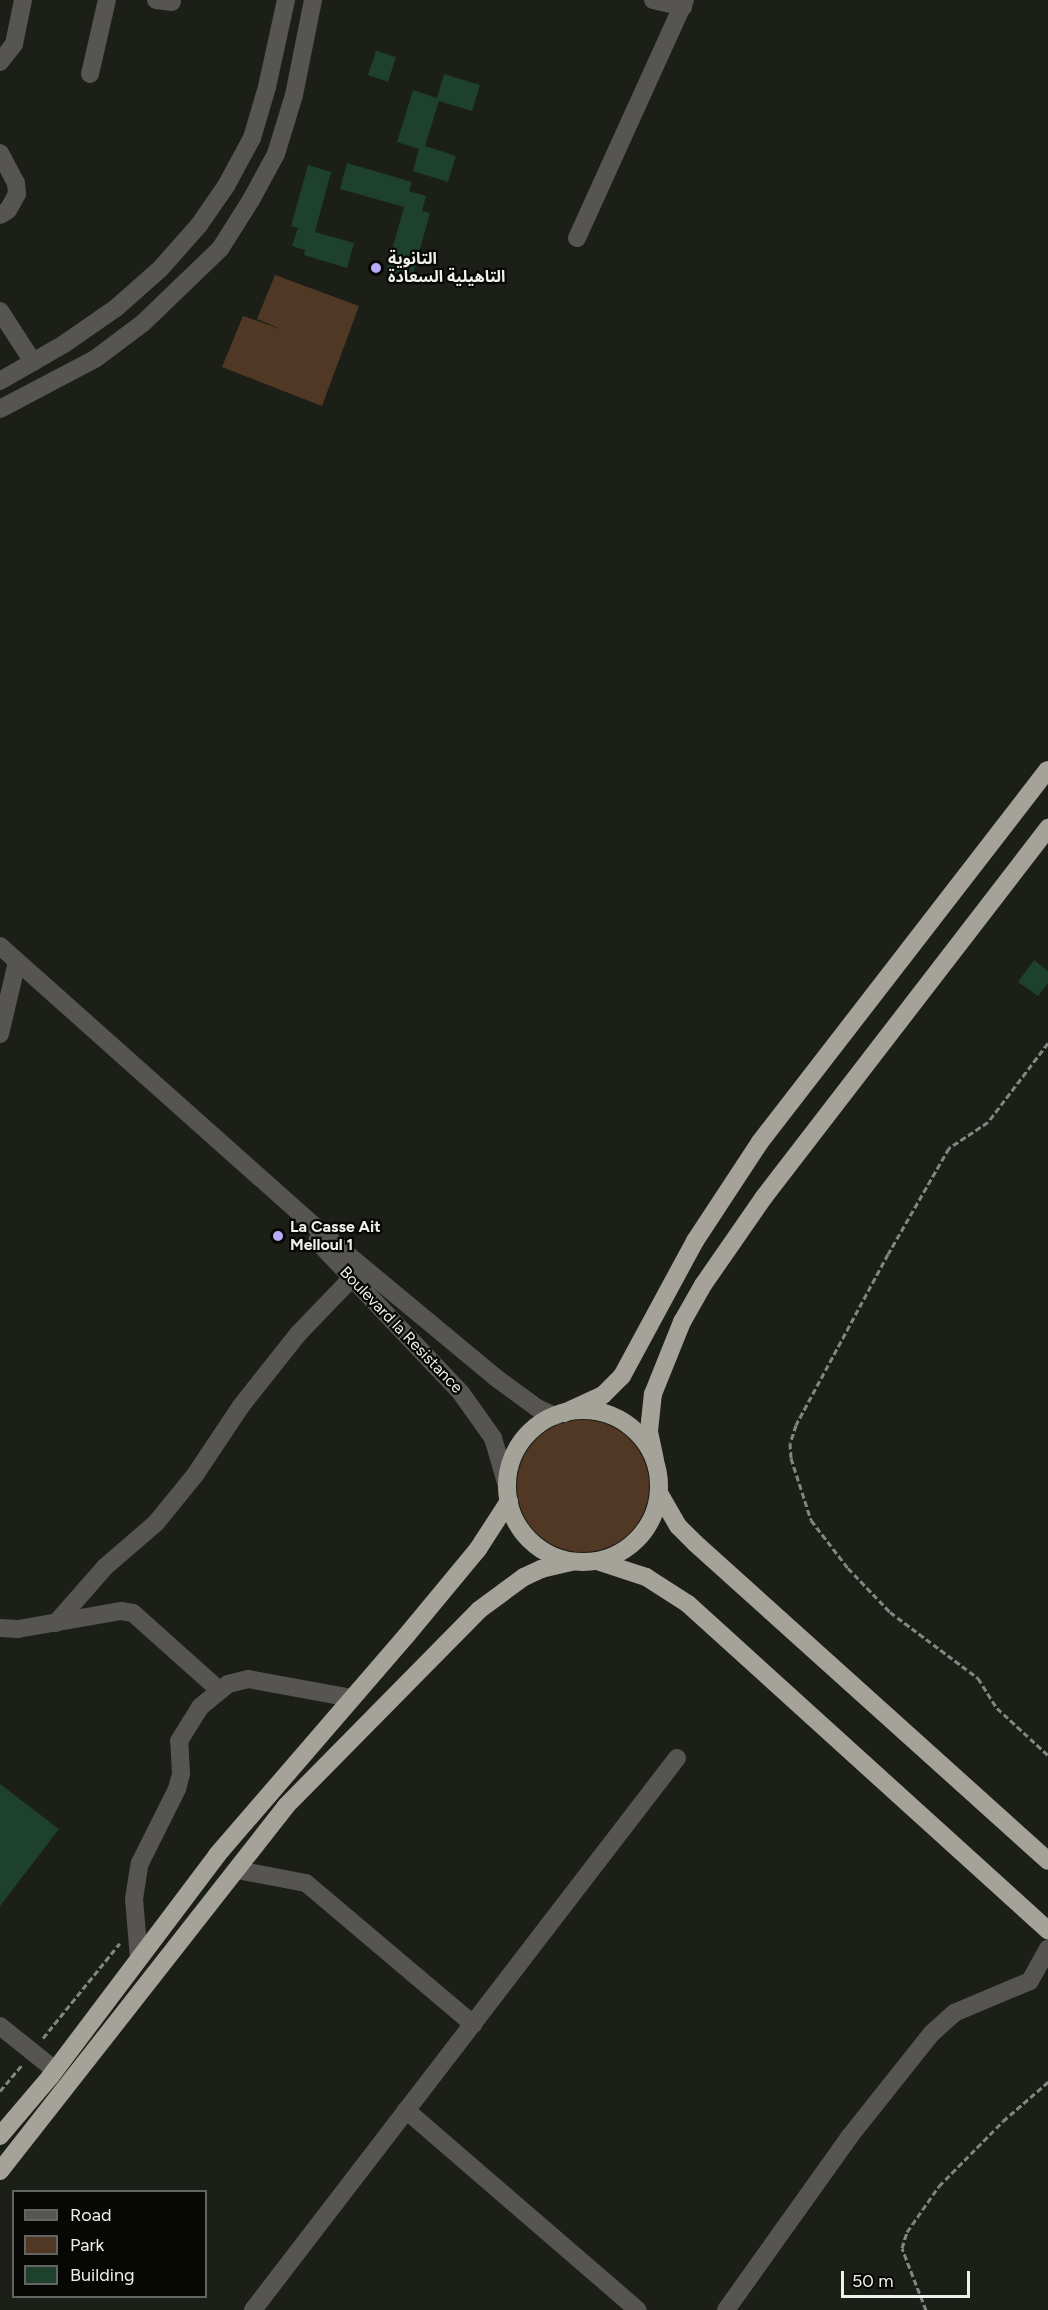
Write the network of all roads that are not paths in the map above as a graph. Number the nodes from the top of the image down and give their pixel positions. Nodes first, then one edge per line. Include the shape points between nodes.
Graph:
1 (23, 0) edge
2 (107, 0) edge
3 (286, 0) edge
4 (313, 0) edge
5 (653, 0) edge
6 (684, 3) edge
7 (0, 62) edge
8 (90, 74) dead end
9 (267, 87) junction
10 (294, 94) junction
11 (0, 153) edge
12 (0, 216) edge
13 (577, 238) dead end
14 (0, 310) edge
15 (33, 362) junction
16 (0, 381) edge
17 (0, 410) edge
18 (1048, 772) edge
19 (1048, 828) edge
20 (0, 946) edge
21 (17, 962) junction
22 (0, 1034) edge
23 (270, 1188) junction
24 (351, 1279) junction
25 (560, 1414) junction
26 (655, 1460) junction
27 (508, 1493) junction
28 (659, 1493) junction
29 (571, 1562) junction
30 (597, 1562) junction
31 (56, 1623) junction
32 (0, 1628) edge
33 (219, 1690) junction
34 (352, 1698) junction
35 (677, 1758) dead end
36 (1048, 1861) edge
37 (237, 1870) junction
38 (1048, 1930) edge
39 (1048, 1948) edge
40 (139, 1958) junction
41 (473, 2024) junction
42 (0, 2026) edge
43 (55, 2070) junction
44 (406, 2110) junction
45 (0, 2136) edge
46 (0, 2171) edge
47 (253, 2310) edge
48 (638, 2310) edge
49 (726, 2310) edge

1 - 7 street via 14,44
2 - 8 street
3 - 9 street
4 - 10 street
5 - 6 street
6 - 13 street
9 - 10 street
9 - 15 street via 252,138 200,225 161,268 116,308
10 - 17 street via 276,154 220,249 152,315 94,359
11 - 12 street via 16,183 17,195
14 - 15 street
15 - 16 street
18 - 25 highway via 760,1142 695,1241 622,1376 603,1395
19 - 26 highway via 758,1205 703,1284 682,1322 653,1394 649,1431
20 - 21 street, Boulevard la Resistance
21 - 22 street
21 - 23 street, Boulevard la Resistance
23 - 24 street, Boulevard la Resistance
23 - 25 street, Boulevard la Resistance via 495,1377 537,1408
24 - 27 street, Boulevard la Resistance via 480,1417 499,1451
24 - 31 street via 298,1334 156,1522 105,1567
25 - 26 highway via 597,1412 618,1419 637,1432
25 - 27 highway via 538,1425 518,1447 510,1466
26 - 28 highway
27 - 29 highway via 515,1521 534,1544
27 - 34 highway via 478,1549
28 - 30 highway via 654,1516 643,1534 627,1549
28 - 36 highway via 678,1526 695,1544
29 - 30 highway
29 - 37 highway via 524,1577 479,1610 286,1806
30 - 38 highway via 646,1577 688,1604
31 - 32 street
31 - 33 street via 121,1611 133,1614
33 - 34 street via 249,1679
33 - 40 street via 200,1707 179,1741 181,1774 177,1789 140,1863 134,1899
34 - 40 highway via 217,1855
35 - 41 street
37 - 41 street via 306,1883
37 - 46 highway
39 - 49 street via 1030,1982 954,2013 931,2034 850,2136
40 - 43 highway
41 - 44 street
42 - 43 street
43 - 45 highway
44 - 47 street
44 - 48 street

